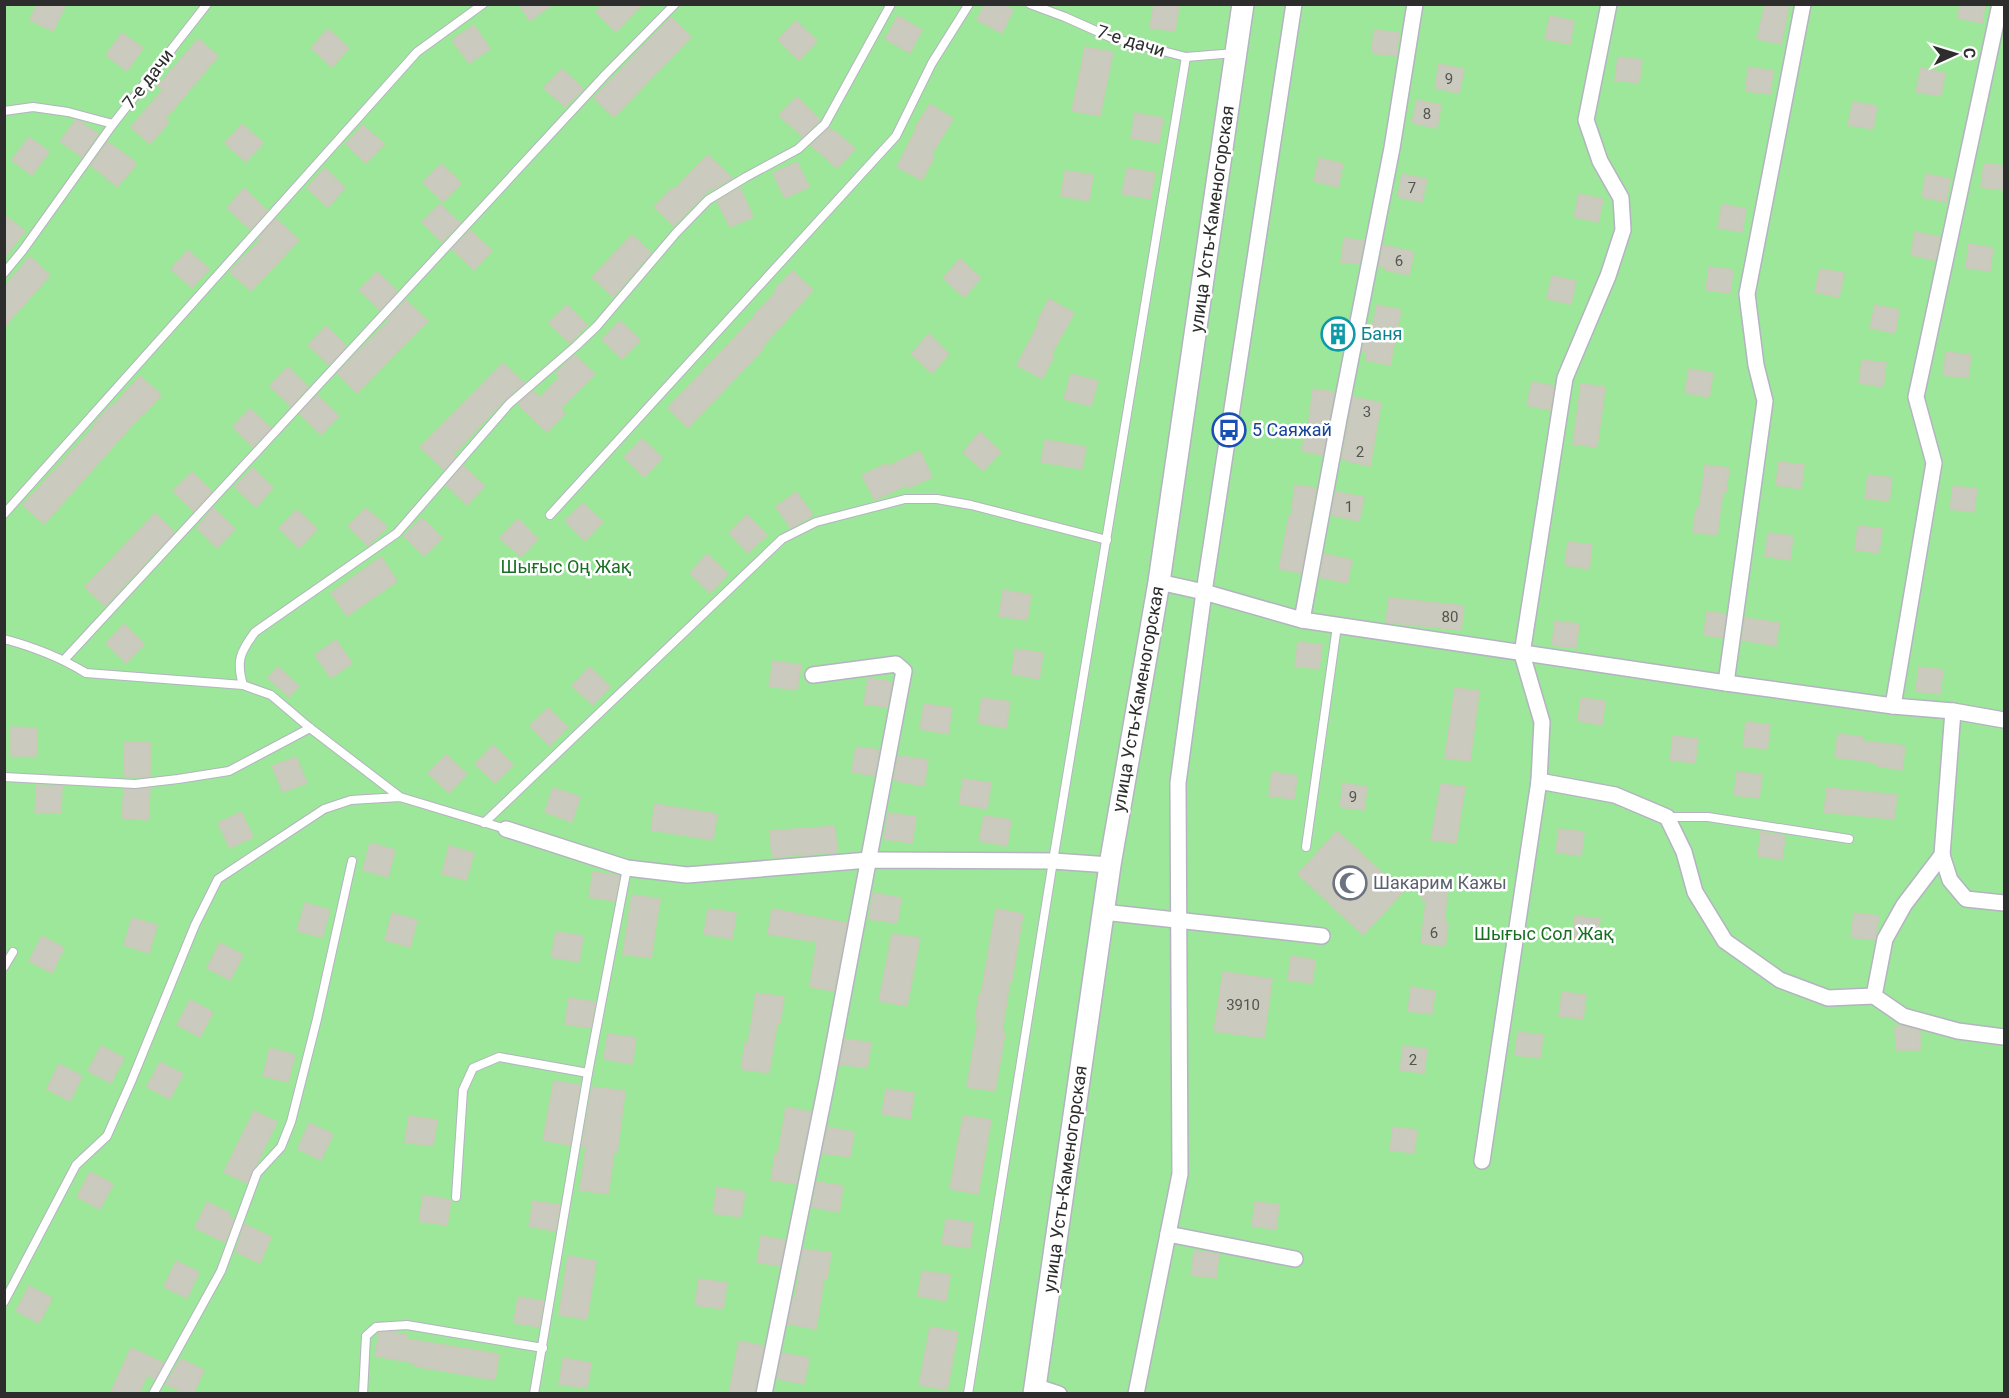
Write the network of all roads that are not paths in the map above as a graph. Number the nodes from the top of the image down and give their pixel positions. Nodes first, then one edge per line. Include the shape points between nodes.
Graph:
1 (207, 4) edge
2 (483, 4) edge
3 (675, 4) edge
4 (891, 4) edge
5 (969, 4) edge
6 (1029, 4) edge
7 (1243, 4) edge
8 (1294, 4) edge
9 (1414, 4) edge
10 (1610, 4) edge
11 (1803, 4) edge
12 (2000, 4) edge
13 (1236, 53) junction
14 (1186, 57) junction
15 (4, 111) edge
16 (112, 124) junction
17 (4, 273) edge
18 (4, 514) edge
19 (550, 515) dead end
20 (1107, 540) junction
21 (1159, 582) junction
22 (1204, 592) junction
23 (1302, 620) junction
24 (1337, 626) junction
25 (4, 639) edge
26 (1522, 654) junction
27 (64, 660) junction
28 (813, 675) dead end
29 (1726, 683) junction
30 (243, 685) junction
31 (1893, 706) junction
32 (1953, 711) junction
33 (2004, 720) edge
34 (310, 728) junction
35 (4, 777) edge
36 (1539, 781) junction
37 (400, 797) junction
38 (1667, 817) junction
39 (484, 823) junction
40 (506, 829) joint
41 (1849, 839) dead end
42 (1306, 847) dead end
43 (1942, 855) junction
44 (869, 860) junction
45 (352, 861) dead end
46 (1053, 861) junction
47 (1110, 864) junction
48 (627, 868) junction
49 (2004, 903) edge
50 (1103, 912) junction
51 (1178, 920) junction
52 (1322, 936) dead end
53 (13, 952) dead end
54 (4, 967) edge
55 (1874, 996) junction
56 (2004, 1037) edge
57 (588, 1073) junction
58 (1482, 1161) dead end
59 (456, 1197) dead end
60 (1168, 1234) junction
61 (1295, 1259) dead end
62 (4, 1302) edge
63 (543, 1348) junction
64 (1035, 1390) edge
65 (153, 1394) edge
66 (363, 1394) edge
67 (534, 1394) edge
68 (764, 1394) edge
69 (968, 1394) edge
70 (1059, 1394) edge
71 (1136, 1394) edge

1 - 16 lane, 7-е дачи
2 - 18 lane via 417,52
3 - 27 lane
4 - 30 lane via 825,124 798,149 708,200 597,326 509,404 397,533 255,633 243,649 238,668
5 - 19 lane via 932,63 896,136
6 - 14 lane, 7-е дачи via 1112,38
7 - 13 street, улица Усть-Каменогорская
8 - 22 street
9 - 23 street via 1392,148
10 - 26 street via 1586,120 1600,161 1620,198 1623,230 1565,378
11 - 29 street via 1748,294 1756,365 1765,401
12 - 31 street via 1916,397 1934,463
13 - 14 lane, 7-е дачи
13 - 21 street, улица Усть-Каменогорская
14 - 20 lane
15 - 16 lane, 7-е дачи via 33,107
16 - 17 lane
20 - 39 lane via 937,499 905,499 816,522 782,539
20 - 46 lane
21 - 22 street
21 - 47 street, улица Усть-Каменогорская
22 - 23 street
22 - 51 street via 1179,783
23 - 24 street
24 - 26 street
24 - 42 lane
25 - 27 lane
26 - 29 street
26 - 36 street via 1542,722
27 - 30 lane via 86,673
28 - 44 street via 896,664 904,671
29 - 31 street
30 - 34 lane via 271,695
31 - 32 street
32 - 33 street
32 - 43 street
34 - 35 lane via 229,771 135,784
34 - 37 lane
36 - 38 street via 1615,795
36 - 58 street
37 - 39 lane
37 - 62 lane via 351,800 324,809 218,879 107,1136 76,1165
38 - 41 lane via 1708,817
38 - 55 street via 1684,852 1695,892 1725,941 1780,980 1828,998
39 - 40 lane
40 - 48 street
43 - 49 street via 1950,880 1966,898
43 - 55 street via 1904,905 1885,939
44 - 46 street
44 - 48 street via 687,875
44 - 68 street
45 - 65 lane via 291,1122 281,1147 256,1173 221,1271
46 - 47 street
46 - 69 lane
47 - 50 street, улица Усть-Каменогорская
48 - 57 lane
50 - 51 street
50 - 64 street, улица Усть-Каменогорская
51 - 52 street
51 - 60 street via 1180,1174
53 - 54 lane
55 - 56 street via 1903,1016
57 - 59 lane via 499,1057 473,1068 463,1090
57 - 63 lane
60 - 61 street
60 - 71 street
63 - 66 lane via 407,1324 376,1327 366,1336
63 - 67 lane
64 - 70 street

